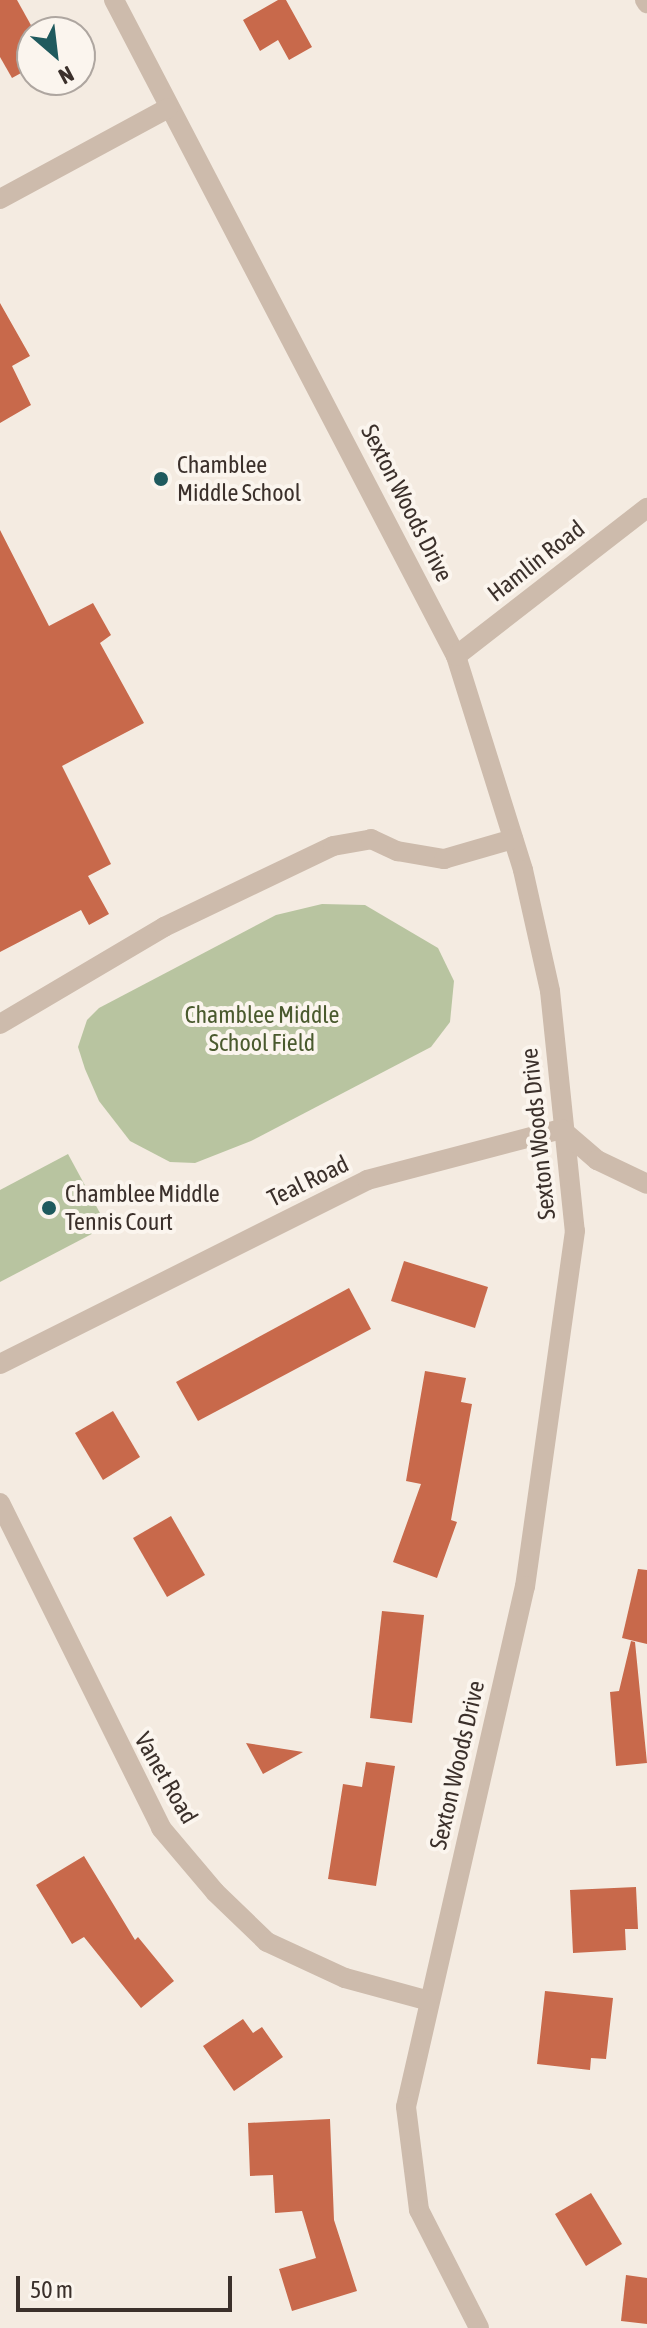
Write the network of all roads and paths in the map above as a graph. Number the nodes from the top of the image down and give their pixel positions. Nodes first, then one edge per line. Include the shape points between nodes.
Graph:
1 (114, 0) edge
2 (168, 108) junction
3 (0, 199) edge
4 (647, 508) edge
5 (456, 656) junction
6 (513, 839) junction
7 (0, 1024) edge
8 (561, 1129) junction
9 (647, 1184) edge
10 (0, 1364) edge
11 (0, 1503) edge
12 (429, 2001) junction
13 (479, 2328) edge

1 - 2 street, Sexton Woods Drive
2 - 3 street
2 - 5 street, Sexton Woods Drive via 218,192
4 - 5 street, Hamlin Road
5 - 6 street, Sexton Woods Drive
6 - 7 street via 444,859 397,851 371,839 333,846 164,927
6 - 8 street, Sexton Woods Drive via 550,991
8 - 9 street via 597,1160
8 - 10 street, Teal Road via 367,1180
8 - 12 street, Sexton Woods Drive via 575,1231 525,1586
11 - 12 street, Vanet Road via 161,1828 215,1892 267,1942 345,1978
12 - 13 street, Sexton Woods Drive via 406,2107 419,2210

